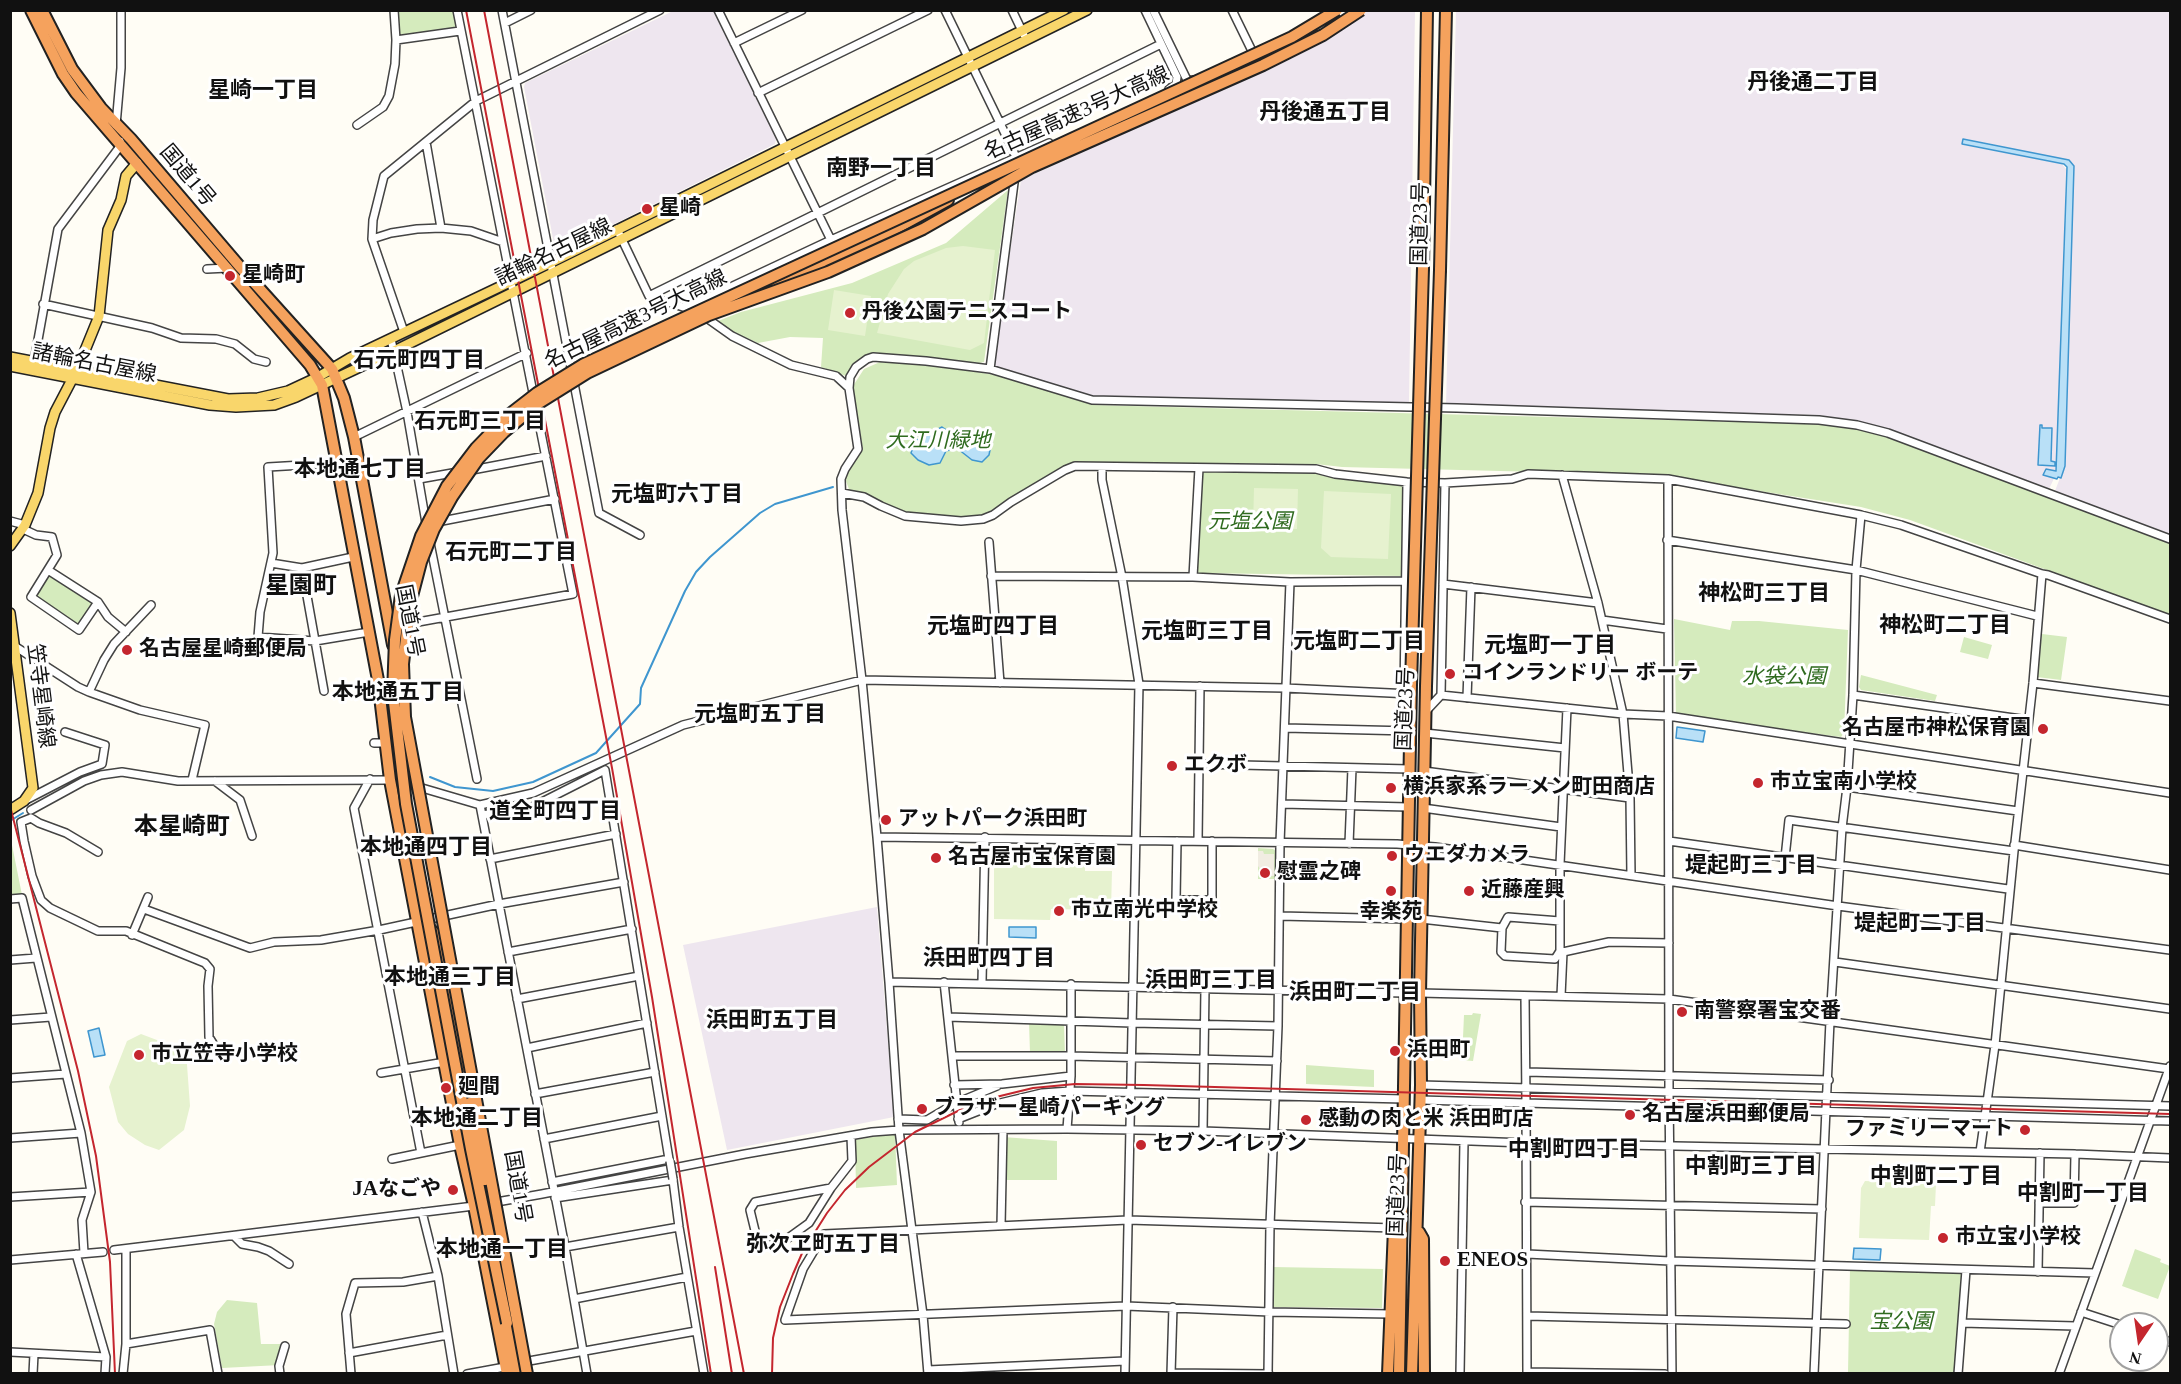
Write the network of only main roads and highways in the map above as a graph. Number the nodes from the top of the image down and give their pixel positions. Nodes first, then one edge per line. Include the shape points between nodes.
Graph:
1 (31, 10) edge
2 (42, 10) edge
3 (1064, 10) edge
4 (1087, 10) edge
5 (1335, 10) edge
6 (1361, 10) edge
7 (1427, 10) edge
8 (1446, 10) edge
9 (1188, 82) road end
10 (137, 163) junction
11 (709, 315) junction
12 (10, 357) edge
13 (10, 366) edge
14 (75, 374) junction
15 (334, 374) junction
16 (320, 381) junction
17 (10, 546) edge
18 (10, 613) edge
19 (10, 810) edge
20 (418, 922) junction
21 (1416, 1226) junction
22 (1395, 1313) junction
23 (507, 1323) junction
24 (506, 1370) edge
25 (517, 1374) edge
26 (530, 1374) edge
27 (1388, 1374) edge
28 (1399, 1374) edge
29 (1412, 1374) edge
30 (1424, 1374) edge

1 - 10 highway, 国道1号 via 70,84
2 - 15 highway, 国道1号 via 72,69 101,108 176,185
3 - 15 main road, 諸輪名古屋線 via 404,332
4 - 15 main road, 諸輪名古屋線 via 393,351
5 - 23 highway, 名古屋高速3号大高線, bridge via 1276,45 584,364 506,417 447,486 418,544 401,595 393,694 406,804
6 - 11 highway, 名古屋高速3号大高線, bridge via 1299,48 1032,167 947,216 886,245 828,272
7 - 22 highway, 国道23号, bridge via 1409,691 1404,1099
8 - 21 highway, 国道23号, bridge via 1425,712
9 - 11 highway, bridge via 1186,89 970,188 882,236
10 - 14 main road via 126,176 108,230 99,316
10 - 16 highway, 国道1号
11 - 26 highway, bridge via 588,373 539,403 504,432 462,480 444,510 421,562 406,628 405,717
12 - 14 main road, 諸輪名古屋線
13 - 14 main road, 諸輪名古屋線
14 - 16 main road, 諸輪名古屋線 via 228,399 258,398
14 - 17 main road via 50,428 38,493 24,527
15 - 16 main road, 諸輪名古屋線
15 - 26 highway, 国道1号 via 345,398 354,437
16 - 20 highway, 国道1号 via 378,680 390,780
18 - 19 main road, 笠寺星崎線 via 33,788 24,801
20 - 23 highway, bridge via 437,935 503,1278
20 - 24 highway, 国道1号
21 - 29 highway, 国道23号
21 - 30 highway via 1423,1239
22 - 27 highway
22 - 28 highway, 国道23号
23 - 25 highway, 名古屋高速3号大高線

